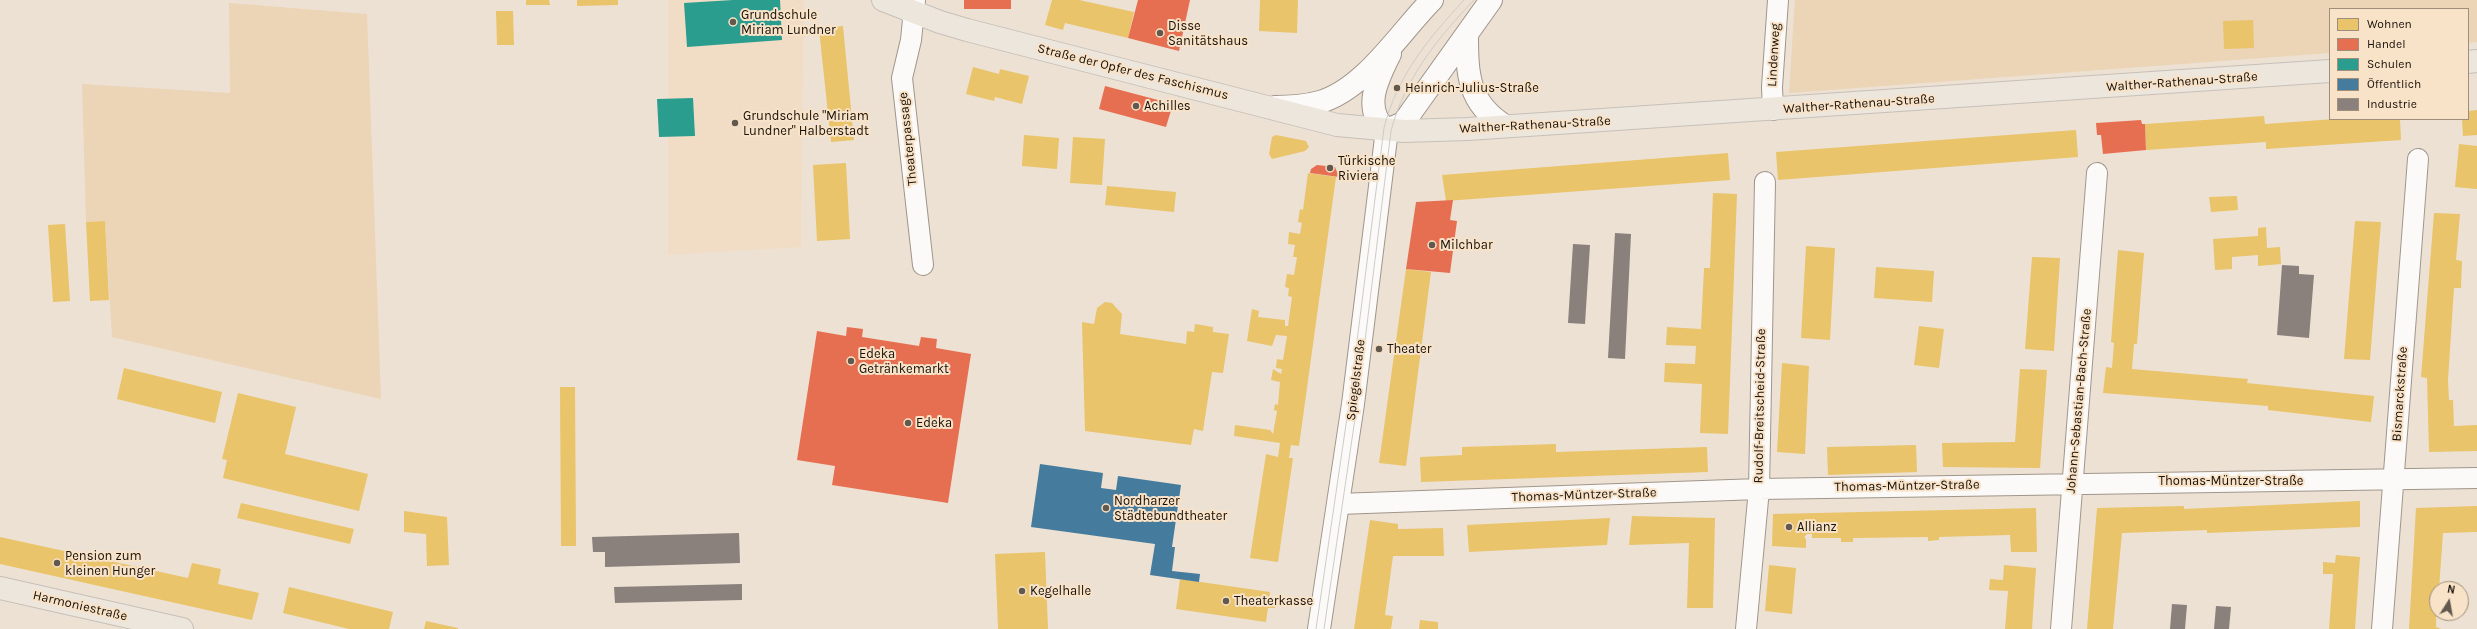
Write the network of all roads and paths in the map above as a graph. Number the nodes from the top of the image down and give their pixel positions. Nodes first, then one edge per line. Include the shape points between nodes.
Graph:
1 (883, 0) edge
2 (1432, 0) edge
3 (1491, 0) edge
4 (1778, 0) edge
5 (914, 6) edge
6 (1408, 26) junction
7 (1467, 34) junction
8 (2329, 71) edge
9 (1268, 107) junction
10 (1773, 110) junction
11 (1505, 126) junction
12 (1387, 130) junction
13 (2418, 159) dead end
14 (2097, 173) dead end
15 (1765, 182) dead end
16 (923, 265) dead end
17 (2477, 478) edge
18 (2394, 480) junction
19 (2073, 483) junction
20 (1759, 489) junction
21 (1338, 504) junction
22 (0, 588) edge
23 (182, 629) edge
24 (1319, 629) edge
25 (1746, 629) edge
26 (2061, 629) edge
27 (2382, 629) edge

1 - 5 main road, Straße der Opfer des Faschismus
2 - 6 street
3 - 7 street
4 - 10 street, Lindenweg via 1772,87
5 - 9 main road, Straße der Opfer des Faschismus via 968,30
5 - 16 street, Theaterpassage via 911,40 902,78
6 - 9 street via 1374,64 1341,93 1320,102 1301,106
6 - 12 street via 1382,70 1373,101 1373,113
7 - 11 street via 1469,73 1477,101 1489,116
7 - 12 street via 1410,115 1403,123
8 - 10 main road, Walther-Rathenau-Straße
9 - 12 main road, Straße der Opfer des Faschismus via 1337,125
10 - 11 main road, Walther-Rathenau-Straße
11 - 12 main road, Walther-Rathenau-Straße
12 - 21 street, Spiegelstraße
13 - 18 street, Bismarckstraße
14 - 19 street, Johann-Sebastian-Bach-Straße
15 - 20 street, Rudolf-Breitscheid-Straße
17 - 18 street, Thomas-Müntzer-Straße
18 - 19 street, Thomas-Müntzer-Straße
18 - 27 street, Bismarckstraße
19 - 20 street, Thomas-Müntzer-Straße
19 - 26 street, Johann-Sebastian-Bach-Straße
20 - 21 street, Thomas-Müntzer-Straße
20 - 25 street, Rudolf-Breitscheid-Straße
21 - 24 street, Spiegelstraße
22 - 23 main road, Harmoniestraße

